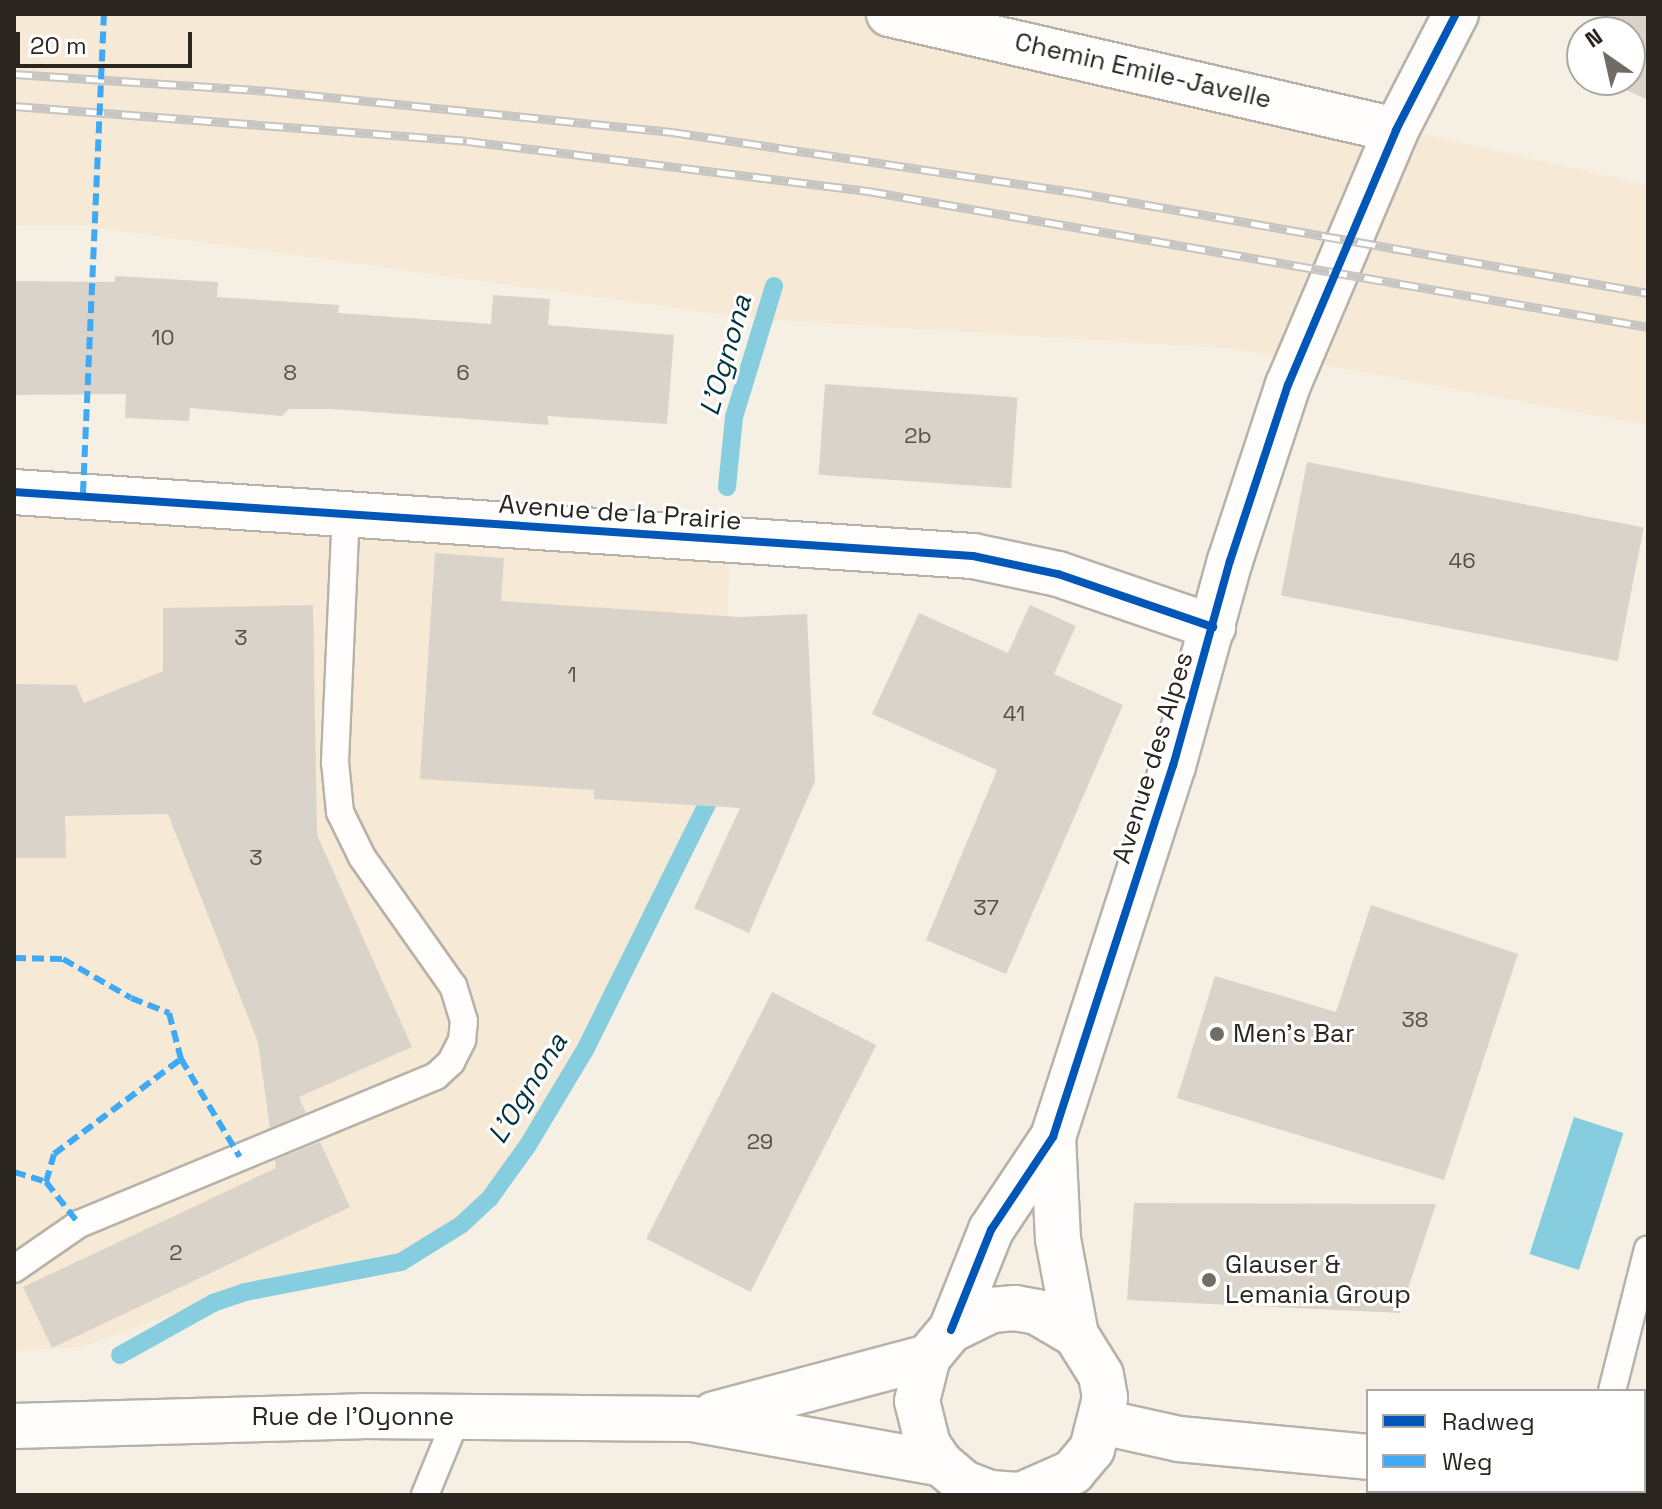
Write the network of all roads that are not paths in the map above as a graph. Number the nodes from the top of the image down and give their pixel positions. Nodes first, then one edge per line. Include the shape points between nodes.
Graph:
1 (889, 14) edge
2 (1456, 14) edge
3 (1396, 130) junction
4 (14, 492) edge
5 (346, 511) junction
6 (1213, 627) junction
7 (1053, 1137) junction
8 (1648, 1249) edge
9 (14, 1269) edge
10 (1076, 1335) junction
11 (940, 1343) junction
12 (1613, 1389) edge
13 (457, 1417) junction
14 (692, 1419) junction
15 (1102, 1422) junction
16 (14, 1426) edge
17 (1366, 1457) edge
18 (941, 1464) junction
19 (425, 1495) edge
20 (1019, 1495) edge

1 - 3 street, Chemin Emile-Javelle
2 - 3 street, Avenue des Alpes
3 - 6 street, Avenue des Alpes via 1288,385
4 - 5 street, Avenue de la Prairie
5 - 6 street, Avenue de la Prairie via 1015,562
5 - 9 lane via 335,762 340,812 362,857 453,986 464,1021 462,1040 451,1062 425,1082 79,1224
6 - 7 street, Avenue des Alpes
7 - 10 street, Avenue des Alpes via 1058,1239
7 - 11 street, Avenue des Alpes via 991,1230
8 - 12 lane
10 - 11 street via 1037,1312 1015,1308 992,1310
10 - 15 street via 1101,1375
11 - 14 street, Rue de l'Oyonne via 835,1385
11 - 18 street via 917,1401 928,1445
13 - 14 street, Rue de l'Oyonne
13 - 16 street, Rue de l'Oyonne via 110,1420
13 - 19 lane
14 - 18 street, Rue de l'Oyonne
15 - 17 street via 1179,1439
15 - 20 street via 1092,1449 1073,1472
18 - 20 street via 964,1483 990,1493

